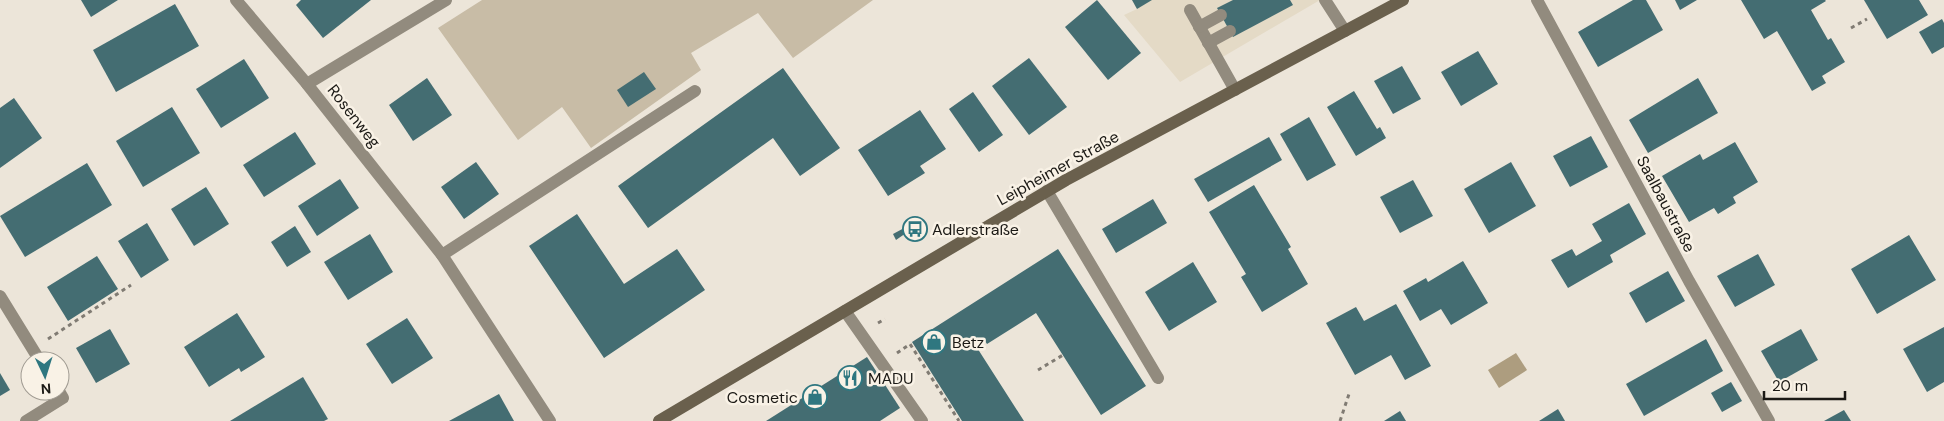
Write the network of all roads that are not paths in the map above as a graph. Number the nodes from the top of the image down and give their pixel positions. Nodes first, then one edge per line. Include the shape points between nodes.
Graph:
1 (236, 0) edge
2 (446, 0) edge
3 (1325, 0) edge
4 (1403, 0) edge
5 (1537, 0) edge
6 (1190, 10) dead end
7 (1221, 15) dead end
8 (1199, 27) junction
9 (1230, 31) dead end
10 (1345, 31) junction
11 (1208, 43) junction
12 (307, 84) junction
13 (695, 90) dead end
14 (1235, 90) junction
15 (1048, 191) junction
16 (442, 255) junction
17 (0, 296) edge
18 (845, 310) junction
19 (33, 351) edge
20 (1158, 378) dead end
21 (58, 401) edge
22 (26, 421) edge
23 (550, 421) edge
24 (659, 421) edge
25 (922, 421) edge
26 (1769, 421) edge

1 - 12 street, Rosenweg
2 - 12 street
3 - 10 street
4 - 10 main road, Leipheimer Straße
5 - 26 street, Saalbaustraße
6 - 8 street
7 - 8 street
8 - 11 street
9 - 11 street
10 - 14 main road, Leipheimer Straße
11 - 14 street
12 - 16 street, Rosenweg
13 - 16 street
14 - 15 main road, Leipheimer Straße
15 - 18 main road, Leipheimer Straße
15 - 20 street
16 - 23 street, Rosenweg
17 - 19 street
18 - 24 main road, Leipheimer Straße
18 - 25 street
21 - 22 street

